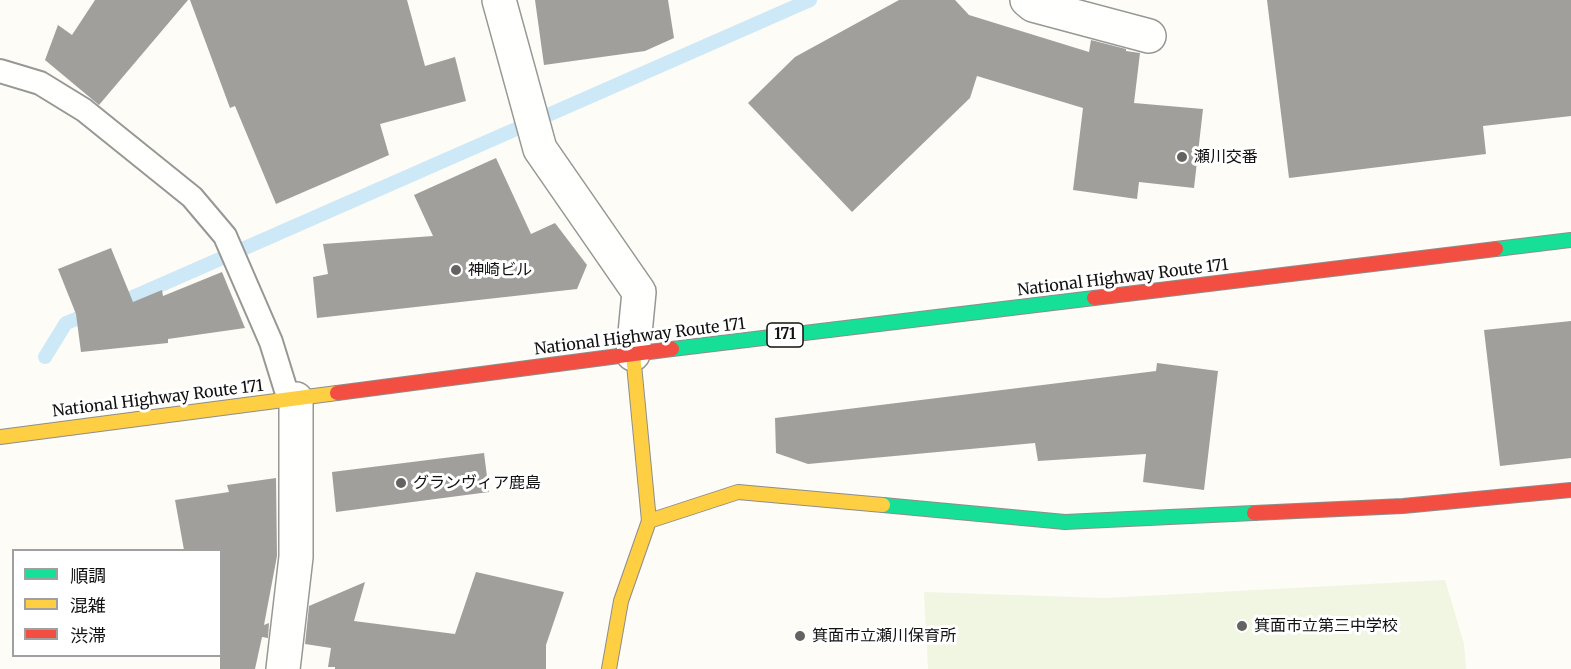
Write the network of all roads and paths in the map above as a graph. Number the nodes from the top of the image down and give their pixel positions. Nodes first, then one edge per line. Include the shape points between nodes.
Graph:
1 (499, 0) edge
2 (1027, 0) edge
3 (1149, 36) dead end
4 (0, 71) edge
5 (1571, 240) edge
6 (633, 354) junction
7 (292, 399) junction
8 (0, 437) edge
9 (1571, 490) edge
10 (649, 521) junction
11 (283, 669) edge
12 (609, 669) edge

1 - 6 street via 540,149 639,292
2 - 3 street via 1033,5
4 - 7 lane via 40,83 84,110 192,197 225,236
5 - 6 main road, National Highway Route 171 / 171
6 - 7 main road, National Highway Route 171 / 171
6 - 10 main road
7 - 8 main road, National Highway Route 171 / 171
7 - 11 street via 296,557
9 - 10 main road via 1403,506 1065,522 738,492
10 - 12 main road via 621,601

